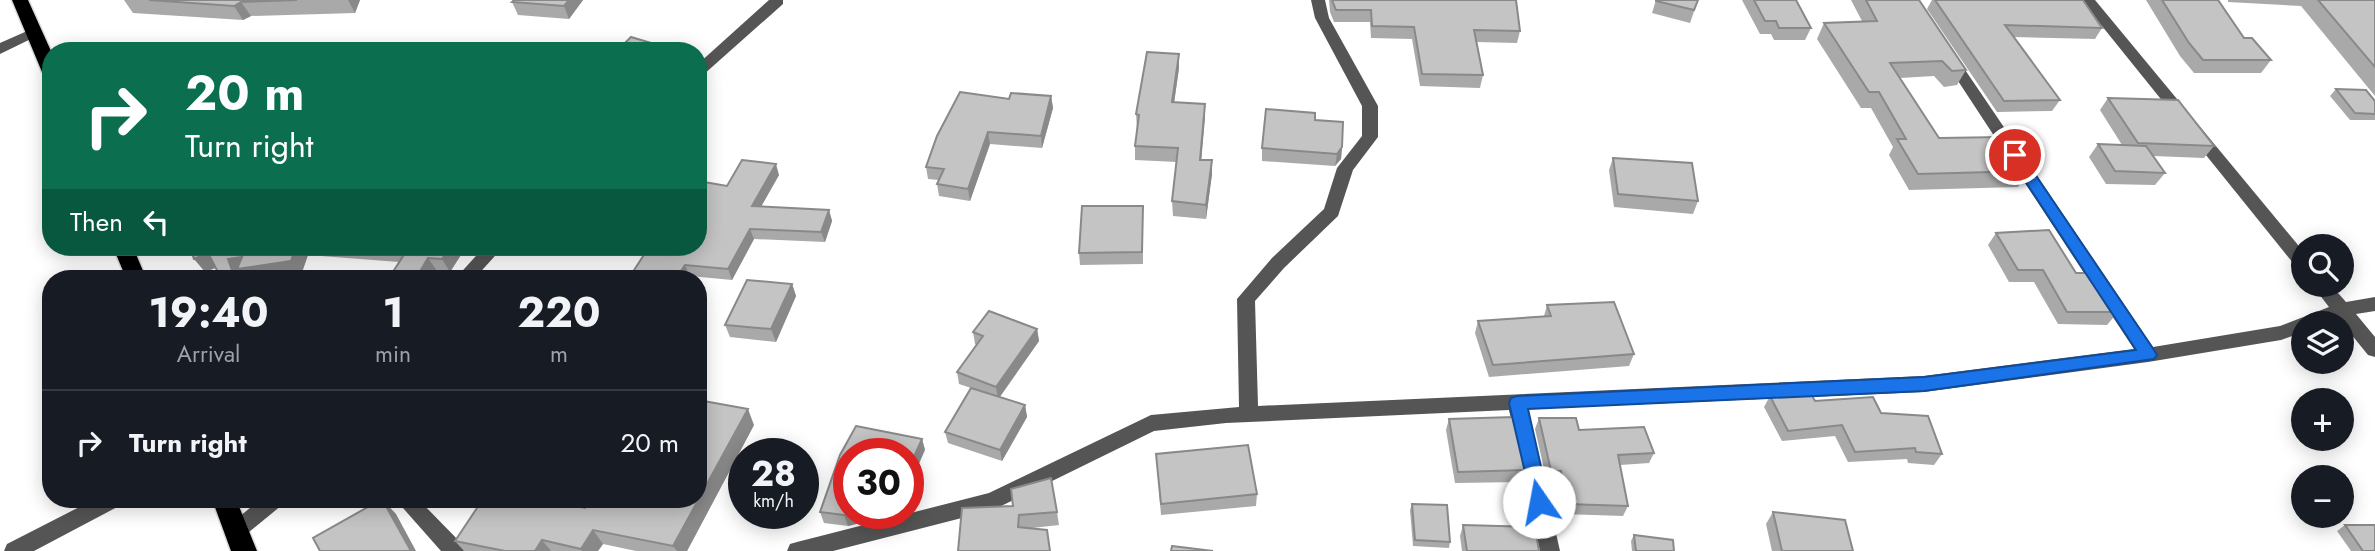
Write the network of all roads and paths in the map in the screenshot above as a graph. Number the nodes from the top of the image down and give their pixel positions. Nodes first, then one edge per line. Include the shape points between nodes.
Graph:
1 (20, 0) edge
2 (1318, 0) edge
3 (2088, 0) edge
4 (778, 1) edge
5 (34, 32) junction
6 (1942, 46) edge
7 (0, 49) edge
8 (42, 51) edge
9 (707, 64) edge
10 (2291, 248) edge
11 (486, 256) edge
12 (472, 270) edge
13 (2331, 297) edge
14 (2375, 304) edge
15 (2341, 310) junction
16 (2291, 330) edge
17 (2375, 350) edge
18 (2148, 355) junction
19 (1517, 403) junction
20 (1249, 414) junction
21 (97, 508) edge
22 (227, 508) edge
23 (268, 508) edge
24 (414, 508) edge
25 (240, 541) edge
26 (13, 551) edge
27 (455, 551) edge
28 (797, 551) edge
29 (1550, 551) edge

1 - 5 highway
2 - 20 street via 1322,18 1370,106 1370,137 1345,168 1332,212 1246,299
3 - 10 street
4 - 9 street
5 - 7 street
5 - 8 highway
6 - 18 street
11 - 12 street
13 - 15 street
14 - 15 street
15 - 17 street
16 - 18 street
18 - 19 street via 1924,384
19 - 20 street
19 - 29 street
20 - 28 street via 1151,424 993,501
21 - 26 street
22 - 25 highway
23 - 25 street
24 - 27 street

